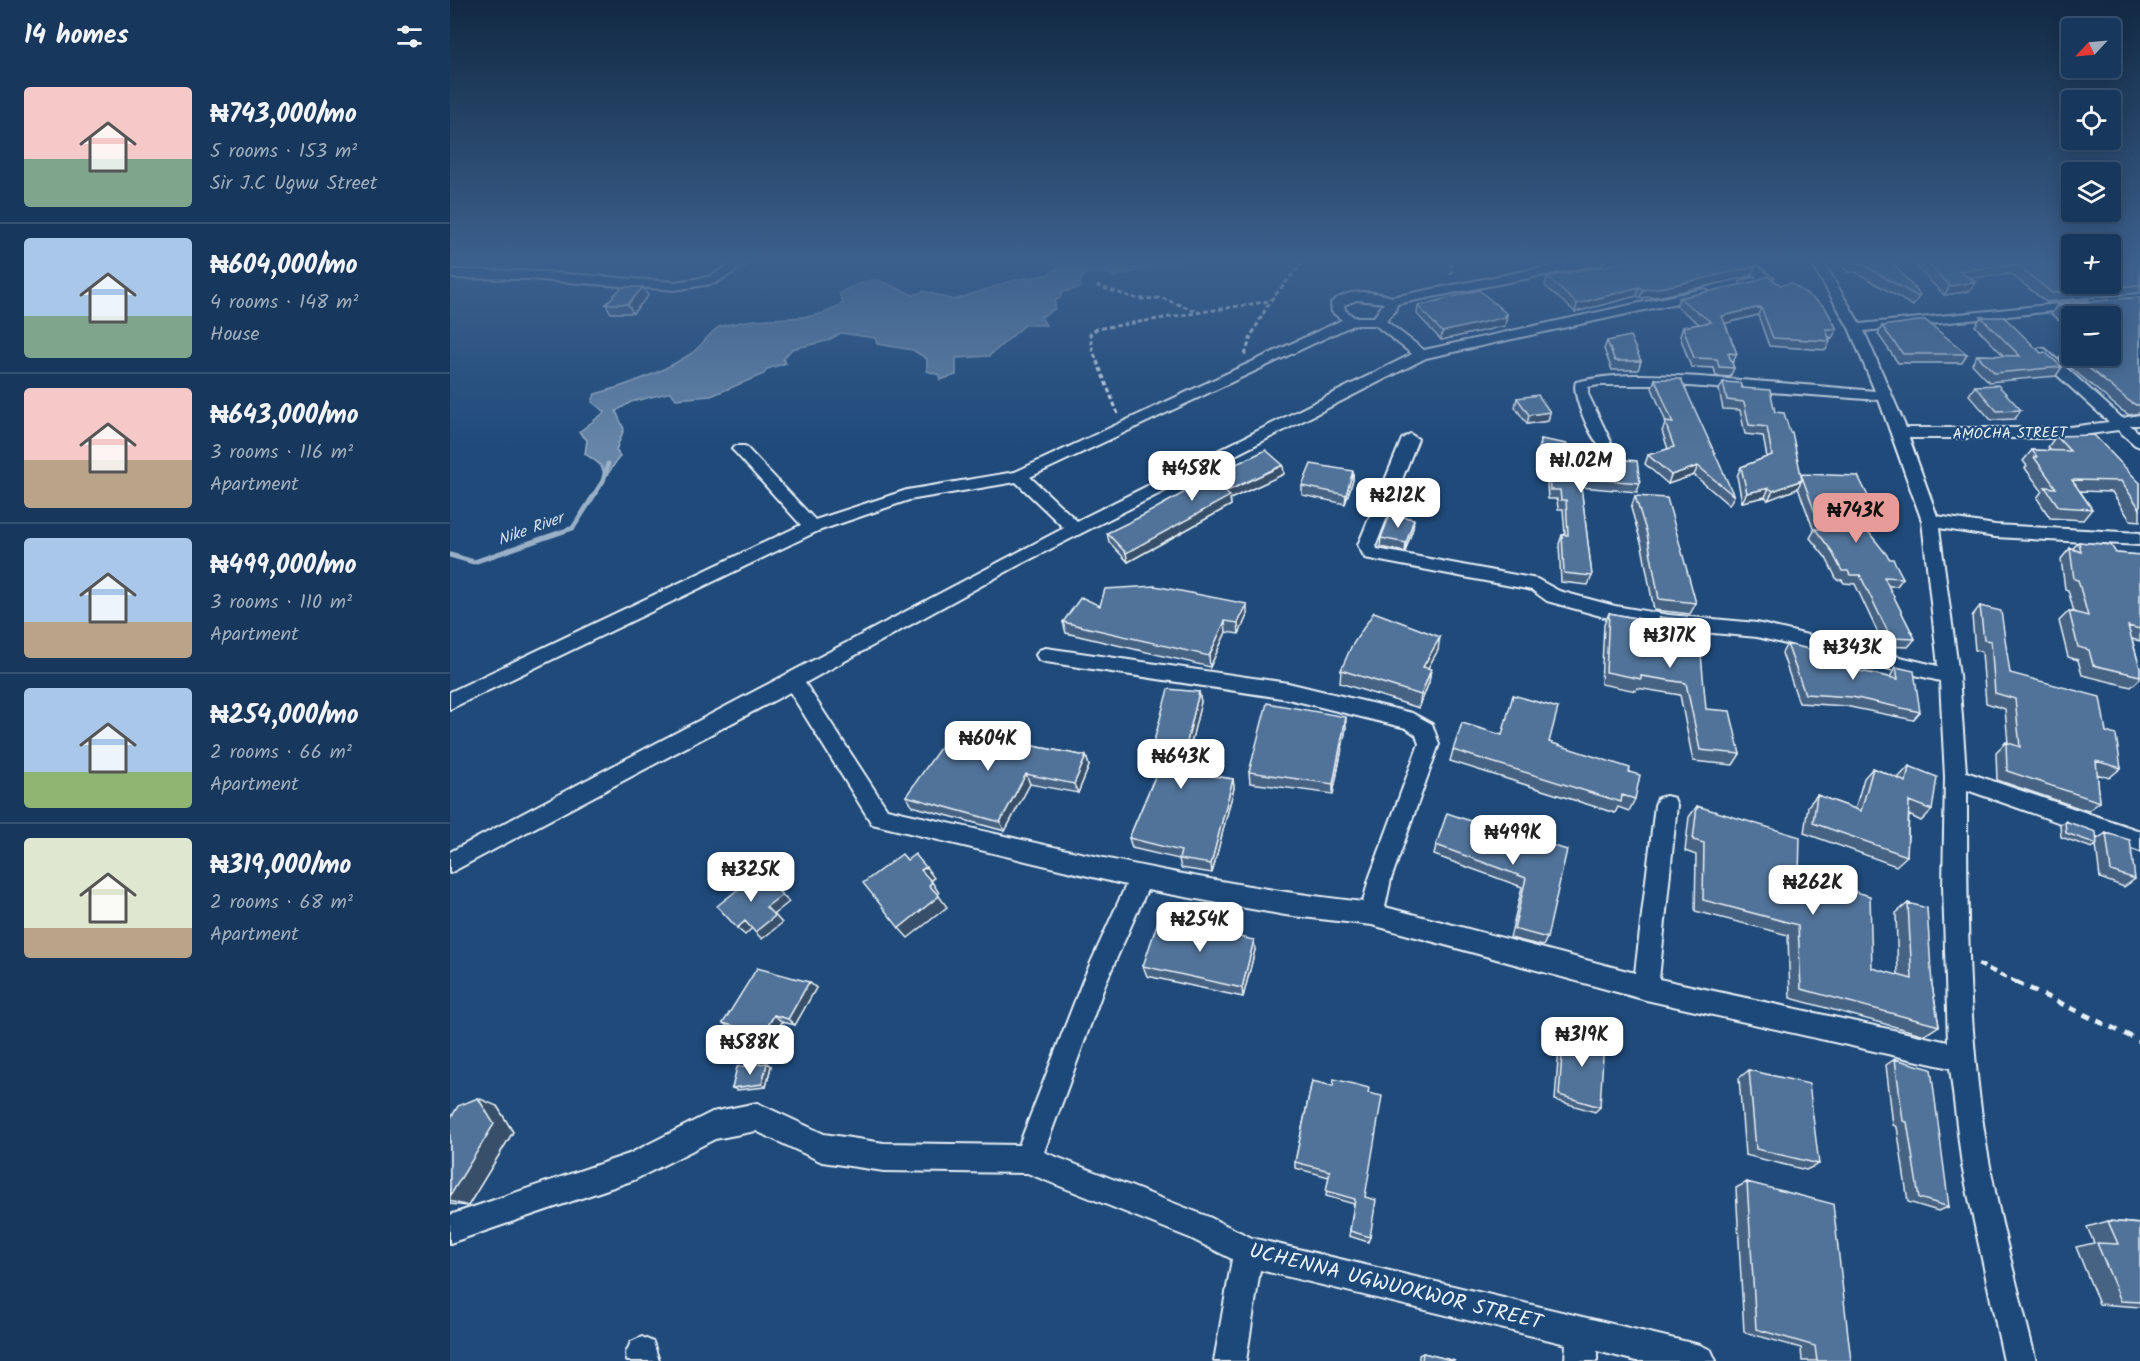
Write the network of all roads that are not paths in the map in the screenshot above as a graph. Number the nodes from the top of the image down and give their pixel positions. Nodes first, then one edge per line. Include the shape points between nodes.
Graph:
1 (1346, 324) edge
2 (1381, 324) edge
3 (1563, 324) edge
4 (1853, 324) edge
5 (1895, 324) edge
6 (2009, 324) edge
7 (1856, 328) junction
8 (2014, 328) edge
9 (2031, 344) edge
10 (1421, 354) junction
11 (1882, 396) junction
12 (2140, 420) edge
13 (2119, 424) junction
14 (1900, 432) junction
15 (1410, 440) dead end
16 (1603, 442) dead end
17 (2140, 442) edge
18 (740, 449) dead end
19 (1019, 476) junction
20 (1930, 521) junction
21 (812, 526) junction
22 (1077, 530) junction
23 (2140, 539) edge
24 (1046, 655) dead end
25 (1949, 676) junction
26 (793, 681) junction
27 (450, 701) edge
28 (1956, 777) junction
29 (1666, 805) dead end
30 (2140, 841) edge
31 (450, 863) edge
32 (1141, 878) junction
33 (1372, 914) junction
34 (1646, 988) junction
35 (1962, 1058) junction
36 (1027, 1159) junction
37 (450, 1229) edge
38 (1248, 1252) junction
39 (1581, 1331) junction
40 (1230, 1361) edge
41 (1581, 1361) edge
42 (1700, 1361) edge
43 (2020, 1361) edge

1 - 19 street
2 - 10 street
3 - 10 street
4 - 7 street
5 - 7 street
6 - 8 street
7 - 11 street
9 - 13 street
10 - 22 street via 1383,377
11 - 14 street
11 - 16 street via 1663,380 1586,381 1581,385 1581,394
12 - 13 street, AMOCHA STREET
13 - 14 street, AMOCHA STREET via 2062,433
13 - 17 street
14 - 20 street
15 - 25 street via 1367,545 1371,554 1537,585 1553,596 1615,613 1757,630
18 - 21 street
19 - 21 street via 907,495
19 - 22 street
20 - 23 street via 1995,531
20 - 25 street
21 - 27 street
22 - 26 street
24 - 33 street via 1288,691 1412,721 1425,730 1429,744 1380,879
25 - 28 street
26 - 31 street
26 - 32 street via 880,817
28 - 30 street
28 - 35 street via 1955,886
29 - 34 street
32 - 33 street via 1285,904
32 - 36 street via 1095,980
33 - 34 street
34 - 35 street
35 - 43 street via 1976,1166
36 - 37 street, UCHENNA UGWUOKWOR STREET via 884,1157 822,1148 757,1118 712,1126 634,1166
36 - 38 street, UCHENNA UGWUOKWOR STREET via 1199,1227
38 - 39 street, UCHENNA UGWUOKWOR STREET
38 - 40 street
39 - 41 street
39 - 42 street, UCHENNA UGWUOKWOR STREET

